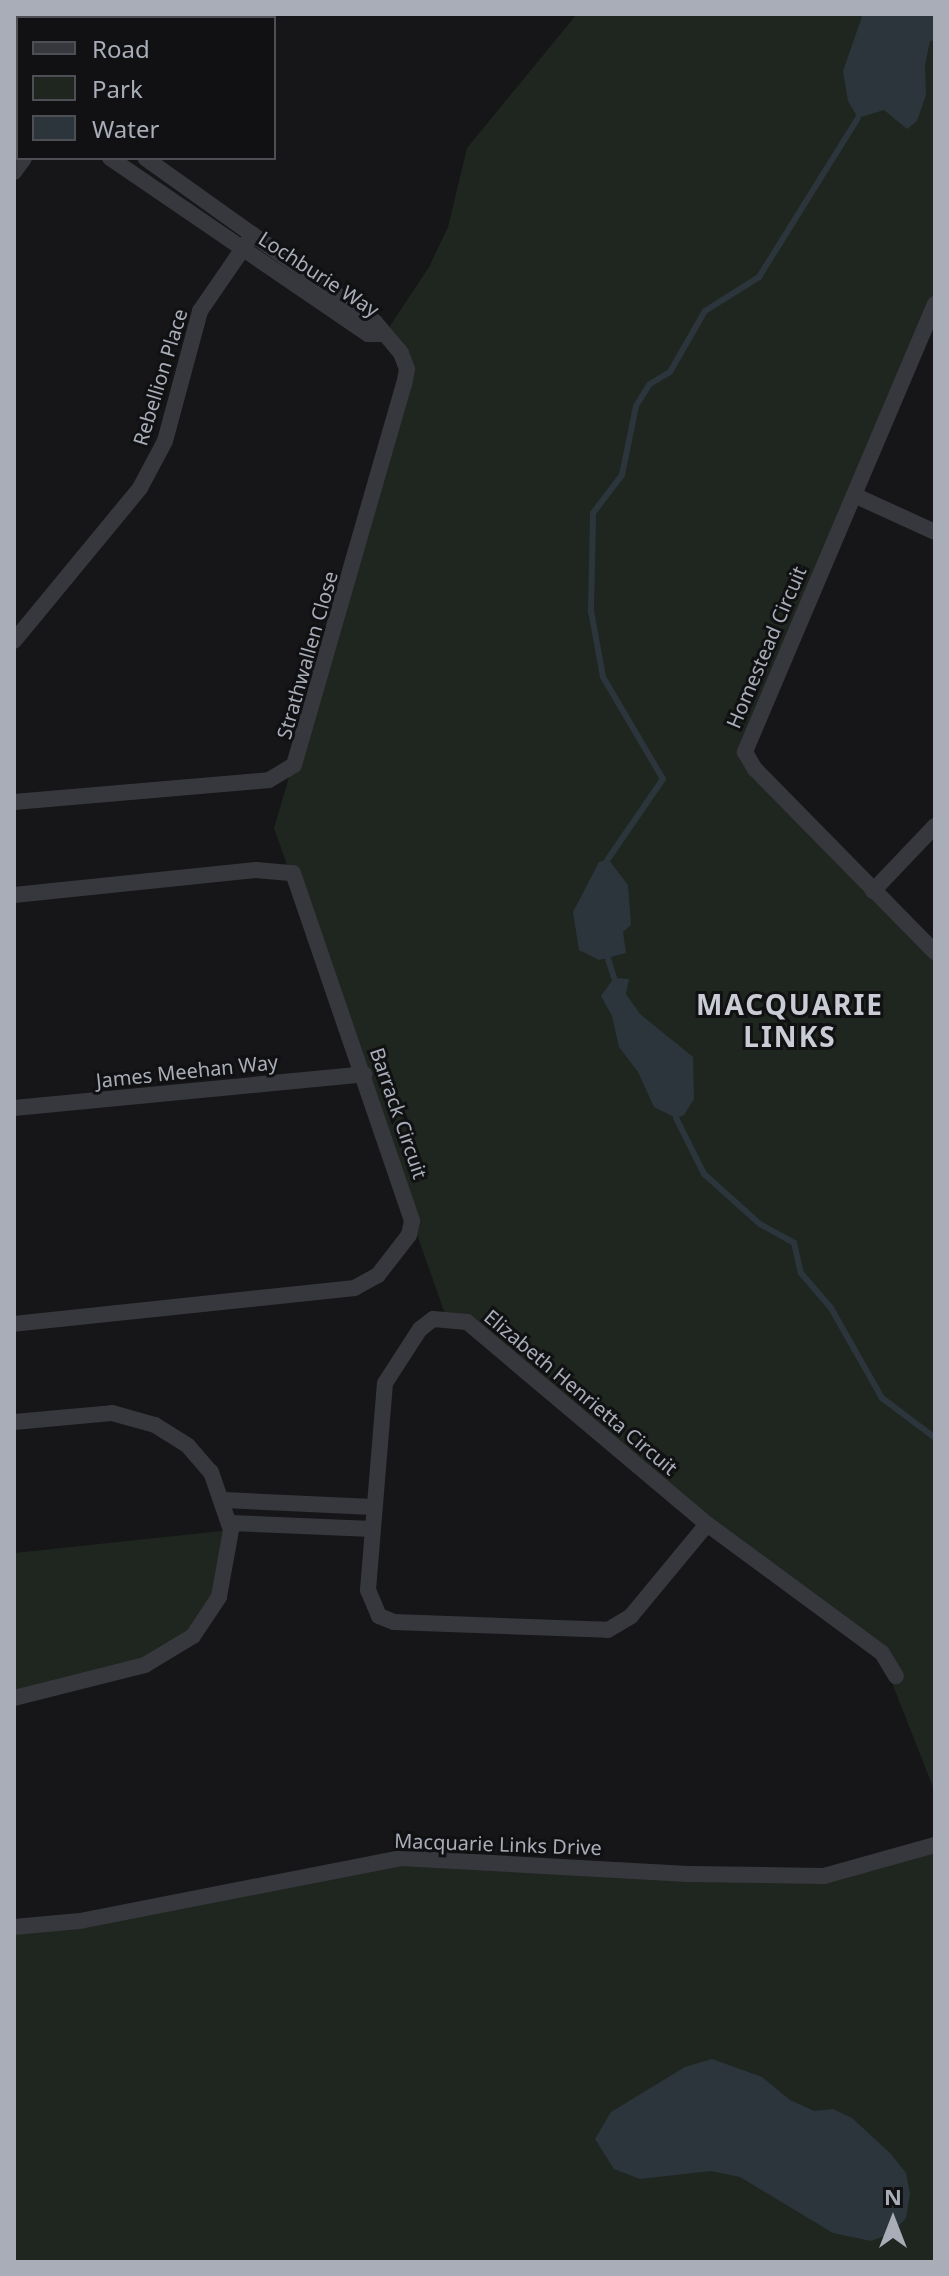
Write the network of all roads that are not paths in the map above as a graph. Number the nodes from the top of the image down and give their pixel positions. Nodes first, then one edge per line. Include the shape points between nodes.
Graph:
1 (113, 160) edge
2 (147, 160) edge
3 (248, 241) junction
4 (935, 304) edge
5 (381, 334) joint
6 (854, 495) junction
7 (935, 532) edge
8 (14, 641) edge
9 (14, 802) edge
10 (935, 826) edge
11 (873, 891) junction
12 (14, 895) edge
13 (935, 952) edge
14 (364, 1074) junction
15 (14, 1108) edge
16 (14, 1324) edge
17 (14, 1422) edge
18 (224, 1500) junction
19 (373, 1507) junction
20 (230, 1523) junction
21 (707, 1524) junction
22 (372, 1529) junction
23 (896, 1676) dead end
24 (14, 1698) edge
25 (935, 1845) edge
26 (14, 1927) edge

1 - 3 street, Lochburie Way
2 - 3 street, Lochburie Way
3 - 5 street, Lochburie Way via 368,334
3 - 8 street, Rebellion Place via 200,311 165,441 140,488
4 - 6 street, Homestead Circuit
5 - 9 street, Strathwallen Close via 401,353 407,369 404,385 294,765 264,781
6 - 7 street
6 - 11 street, Homestead Circuit via 745,752 755,769
10 - 11 street
11 - 13 street, Homestead Circuit
12 - 14 street, Barrack Circuit via 256,870 293,873
14 - 15 street, James Meehan Way
14 - 16 street, Barrack Circuit via 412,1221 409,1235 372,1281 355,1288
17 - 18 street via 95,1413 146,1421 199,1458
18 - 19 street
18 - 20 street
19 - 21 street, Elizabeth Henrietta Circuit via 385,1383 420,1329 433,1319 451,1317 467,1322
19 - 22 street, Elizabeth Henrietta Circuit
20 - 22 street
20 - 24 street via 228,1570 219,1597 193,1636 145,1665
21 - 22 street, Elizabeth Henrietta Circuit via 631,1616 620,1625 589,1633 394,1622 379,1616 368,1590
21 - 23 street, Elizabeth Henrietta Circuit via 882,1653
25 - 26 street, Macquarie Links Drive via 824,1876 401,1858 80,1921

